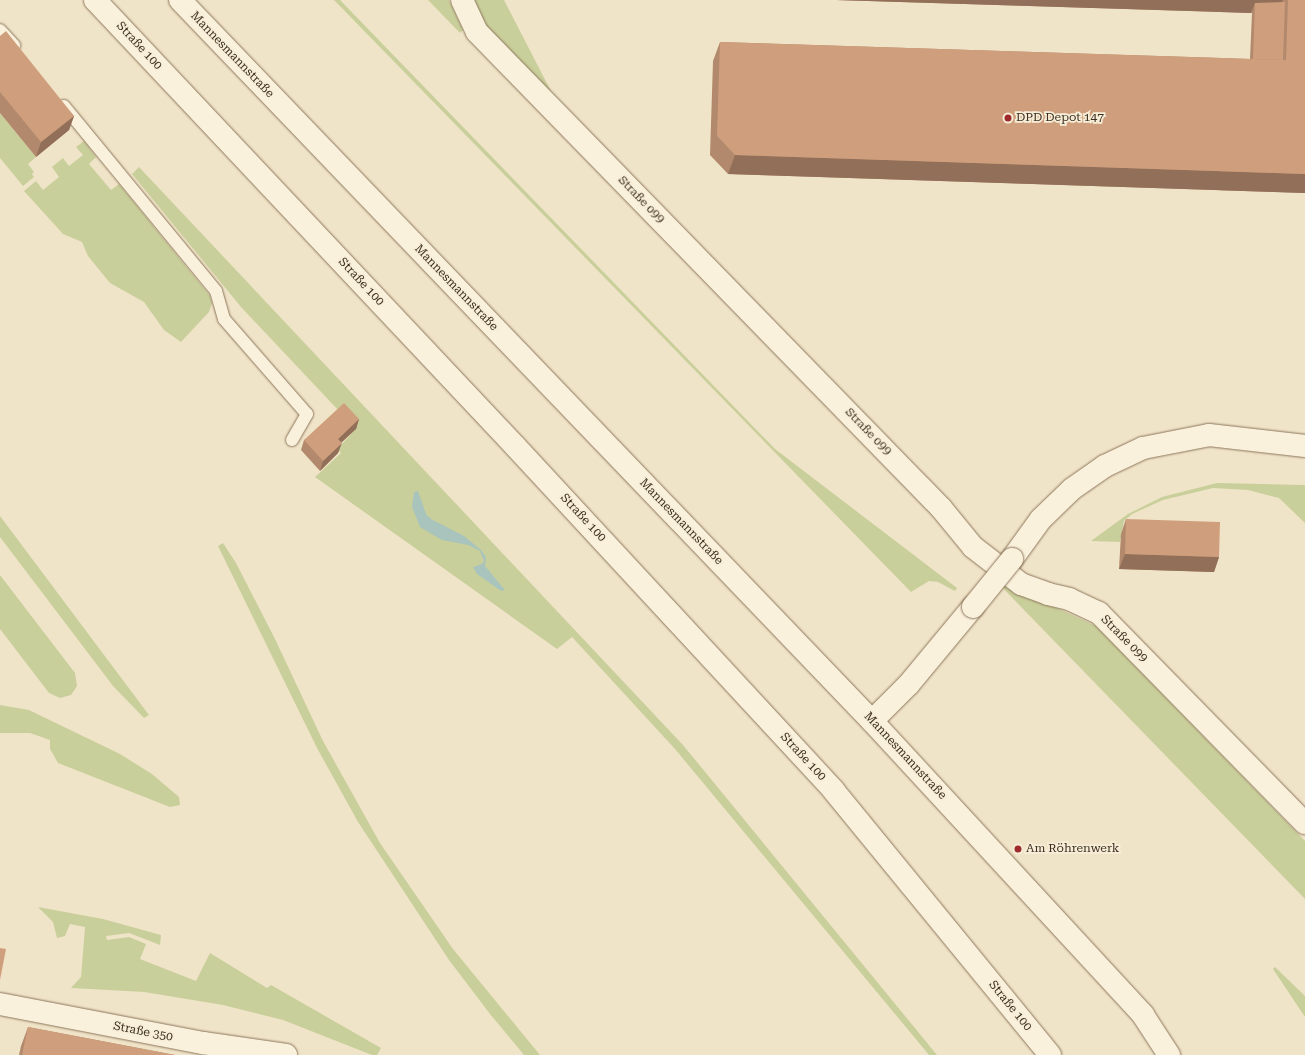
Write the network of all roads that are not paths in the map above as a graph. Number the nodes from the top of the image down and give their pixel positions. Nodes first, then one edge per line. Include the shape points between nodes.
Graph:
1 (95, 0) edge
2 (180, 0) edge
3 (462, 0) edge
4 (0, 30) edge
5 (24, 57) edge
6 (54, 94) edge
7 (292, 440) dead end
8 (1305, 446) edge
9 (872, 721) junction
10 (1305, 823) edge
11 (0, 1004) edge
12 (286, 1055) edge
13 (1050, 1055) edge
14 (1169, 1055) edge

1 - 13 street, Straße 100 via 516,446 834,791
2 - 9 street, Mannesmannstraße
3 - 10 street, Straße 099 via 477,32 941,508 973,547 1021,584 1069,599 1099,613
4 - 5 lane
6 - 7 lane via 216,291 224,319 307,414
8 - 9 street, bridge via 1209,435 1143,448 1105,466 1072,489 1041,519 1012,559 909,684
9 - 14 street, Mannesmannstraße via 1143,1016
11 - 12 street, Straße 350 via 203,1043

